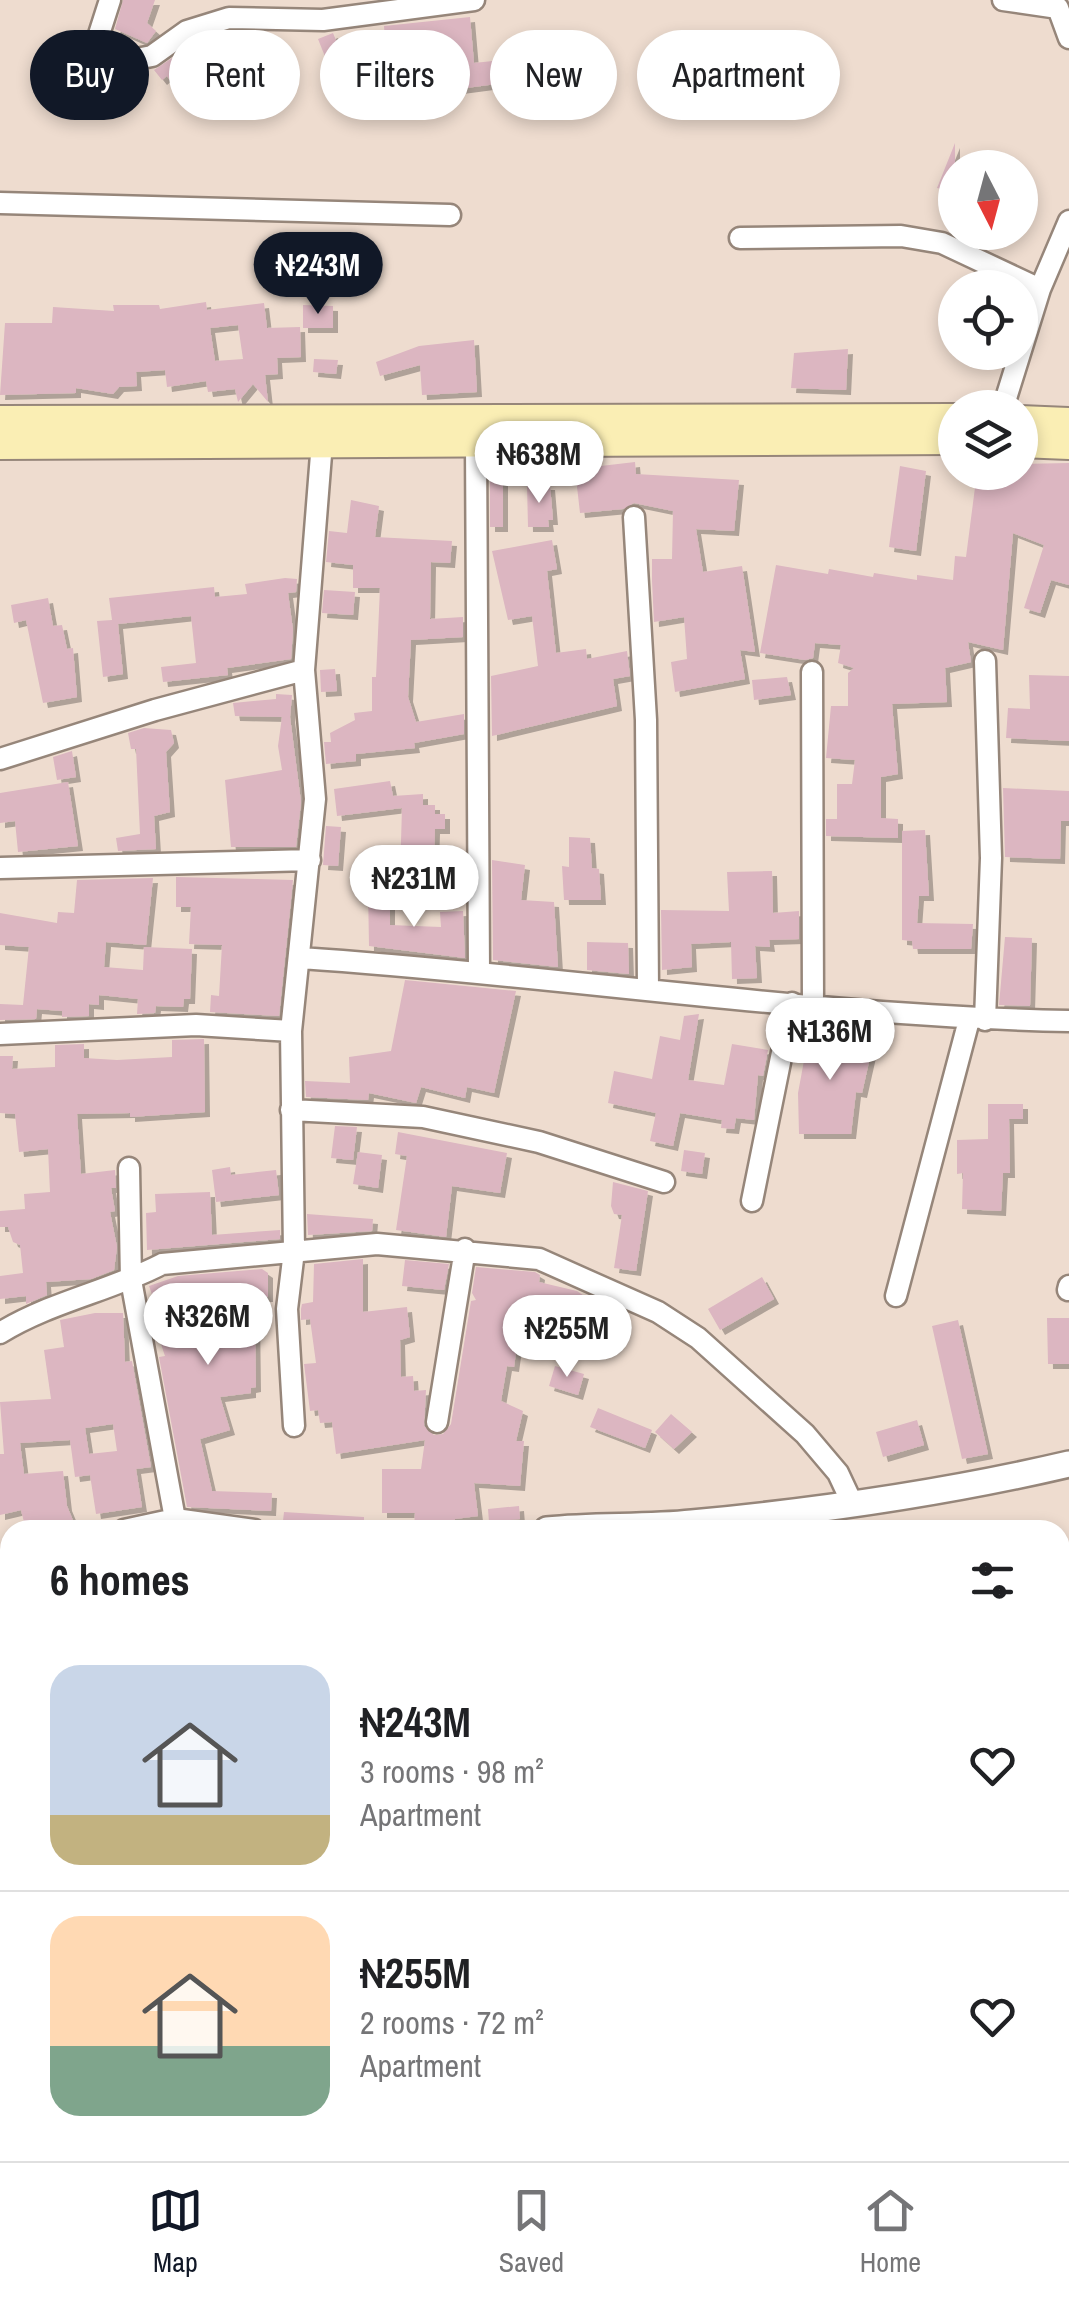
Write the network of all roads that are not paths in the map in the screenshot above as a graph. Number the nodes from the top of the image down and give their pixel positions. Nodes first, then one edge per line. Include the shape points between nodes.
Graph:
1 (110, 0) edge
2 (344, 0) edge
3 (474, 0) edge
4 (1003, 0) edge
5 (1060, 4) edge
6 (386, 13) junction
7 (1069, 38) edge
8 (0, 203) edge
9 (450, 215) dead end
10 (1069, 221) edge
11 (740, 238) dead end
12 (1040, 289) junction
13 (1009, 390) edge
14 (938, 418) edge
15 (0, 420) edge
16 (1038, 421) edge
17 (1069, 422) edge
18 (938, 440) edge
19 (322, 442) junction
20 (476, 444) junction
21 (1038, 444) edge
22 (0, 445) edge
23 (1069, 445) edge
24 (634, 517) dead end
25 (985, 661) dead end
26 (304, 670) junction
27 (812, 672) dead end
28 (0, 759) edge
29 (310, 860) junction
30 (0, 868) edge
31 (301, 958) junction
32 (479, 970) junction
33 (648, 989) junction
34 (803, 1005) junction
35 (977, 1020) junction
36 (1069, 1021) edge
37 (291, 1031) junction
38 (0, 1034) edge
39 (291, 1110) junction
40 (129, 1168) dead end
41 (664, 1182) dead end
42 (752, 1201) dead end
43 (465, 1250) junction
44 (294, 1252) junction
45 (131, 1280) junction
46 (896, 1296) dead end
47 (0, 1333) edge
48 (438, 1422) dead end
49 (294, 1426) dead end
50 (1069, 1464) edge
51 (853, 1505) junction
52 (175, 1518) junction
53 (166, 1520) edge
54 (188, 1520) edge
55 (724, 1520) edge

1 - 6 street via 94,53 110,64 152,56 187,32 230,18
2 - 6 street
3 - 6 street
4 - 5 street
5 - 7 street
8 - 9 street
10 - 12 street
11 - 12 street via 901,236 942,243
12 - 13 street
14 - 15 main road
16 - 17 main road
18 - 20 main road
19 - 20 main road
19 - 22 main road
19 - 26 street
20 - 32 street
21 - 23 main road
24 - 33 street via 646,720
25 - 35 street via 991,858
26 - 28 street
26 - 29 street via 315,799
27 - 34 street
29 - 30 street
29 - 31 street
31 - 32 street
31 - 37 street
32 - 33 street
33 - 34 street
34 - 35 street
34 - 42 street
35 - 36 street
35 - 46 street
37 - 38 street via 196,1025
37 - 39 street
39 - 41 street via 423,1117 539,1142
39 - 44 street
40 - 45 street
43 - 44 street via 377,1244
43 - 48 street
43 - 51 street via 539,1259 658,1312 698,1338 805,1434 838,1473
44 - 45 street via 162,1264
44 - 49 street via 287,1310
45 - 47 street
45 - 52 street
50 - 51 street
51 - 55 street
52 - 53 street
52 - 54 street

